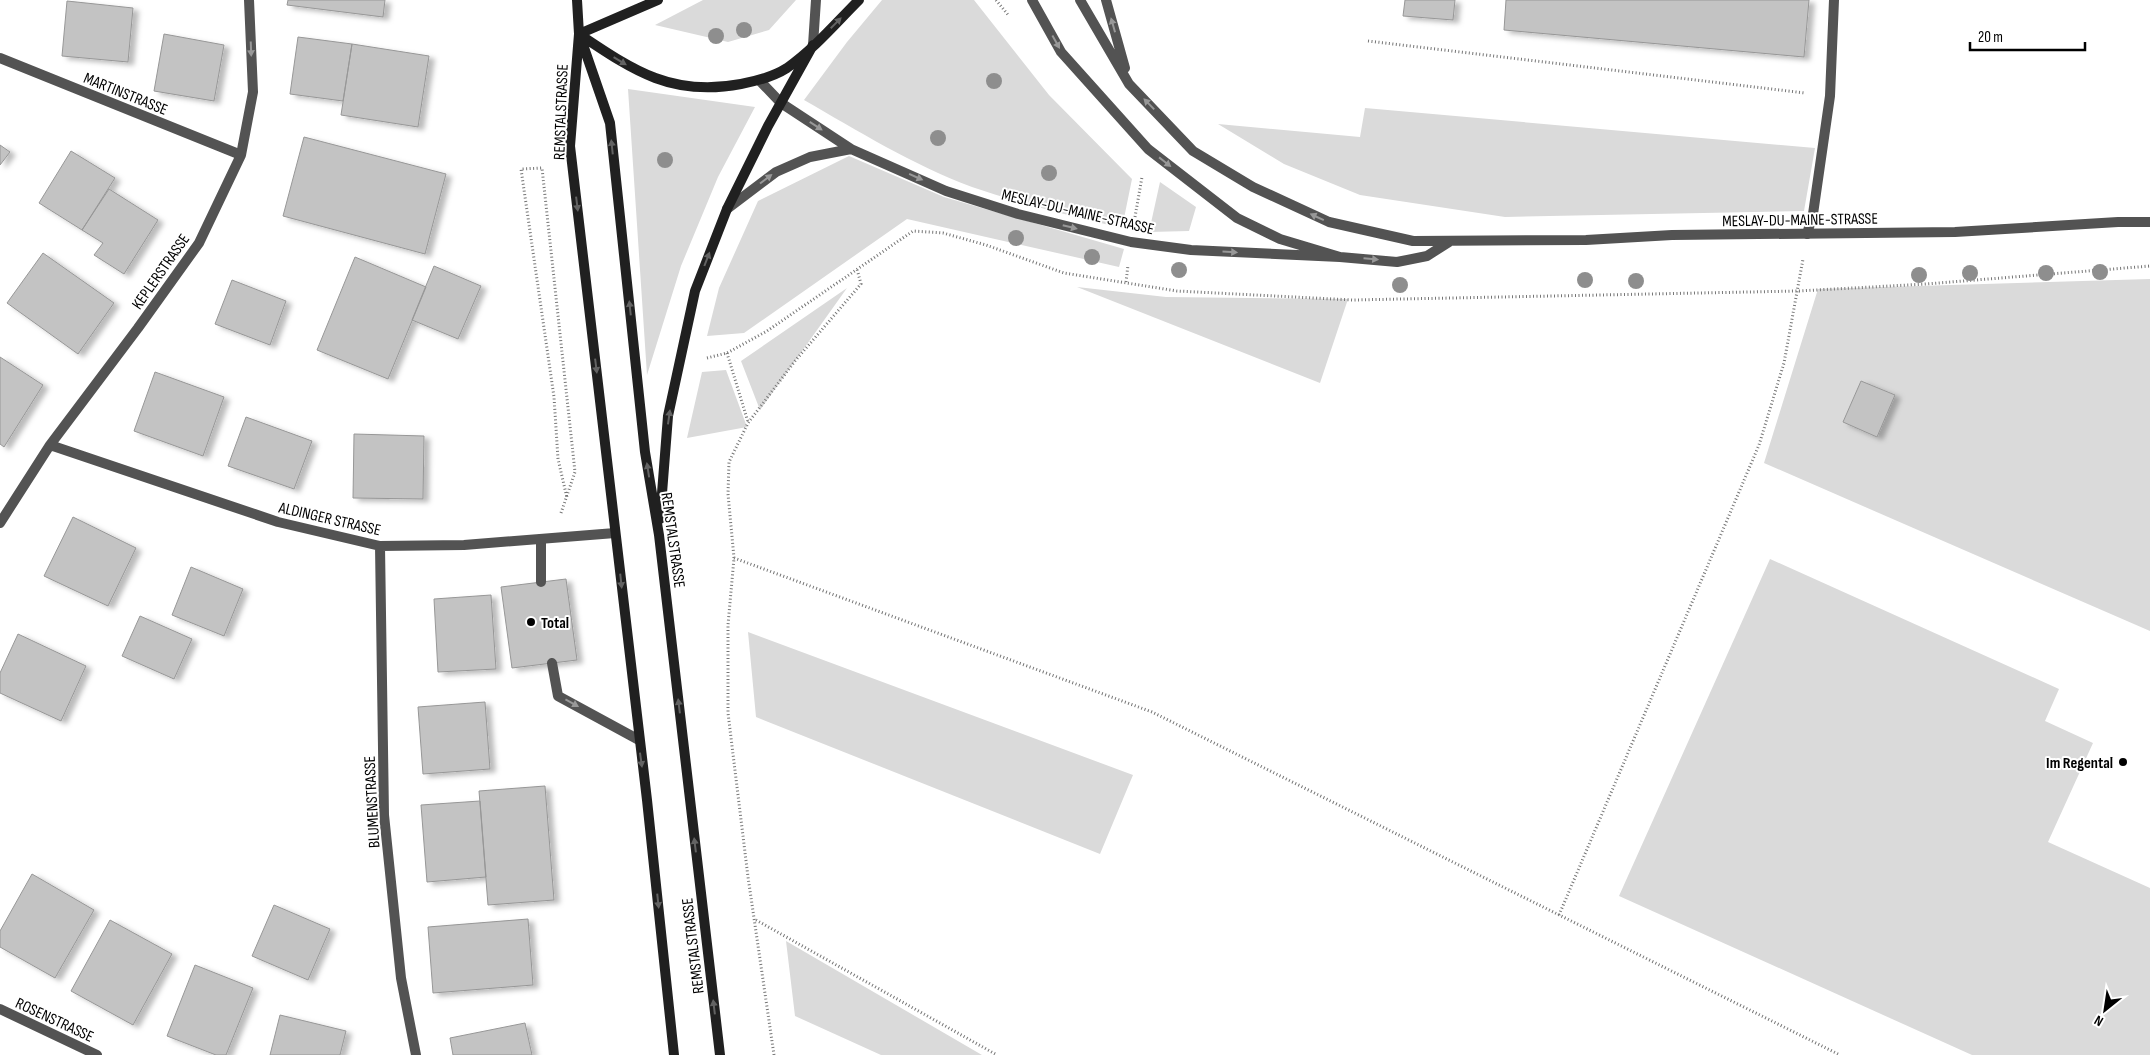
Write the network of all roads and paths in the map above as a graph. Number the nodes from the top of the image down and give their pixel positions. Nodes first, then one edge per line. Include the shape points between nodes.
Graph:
1 (249, 0) edge
2 (577, 0) edge
3 (658, 0) edge
4 (816, 0) edge
5 (859, 0) edge
6 (996, 0) edge
7 (1032, 0) edge
8 (1080, 0) edge
9 (1106, 0) edge
10 (1834, 0) edge
11 (1014, 22) dead end
12 (579, 34) junction
13 (1368, 41) dead end
14 (813, 45) junction
15 (0, 58) edge
16 (760, 81) junction
17 (1130, 84) junction
18 (1830, 96) junction
19 (781, 103) junction
20 (851, 148) junction
21 (241, 155) junction
22 (1136, 170) dead end
23 (727, 209) junction
24 (2150, 222) edge
25 (1807, 234) junction
26 (1450, 241) junction
27 (1131, 242) junction
28 (1340, 257) junction
29 (2150, 266) edge
30 (857, 269) junction
31 (1126, 282) junction
32 (1798, 291) junction
33 (727, 354) junction
34 (703, 358) dead end
35 (748, 423) junction
36 (50, 445) junction
37 (567, 498) junction
38 (0, 523) edge
39 (615, 532) junction
40 (659, 535) junction
41 (541, 539) junction
42 (380, 546) junction
43 (734, 558) junction
44 (541, 582) dead end
45 (552, 663) dead end
46 (639, 740) junction
47 (1559, 915) junction
48 (756, 920) junction
49 (0, 1009) edge
50 (97, 1055) edge
51 (416, 1055) edge
52 (674, 1055) edge
53 (720, 1055) edge
54 (774, 1055) edge
55 (997, 1055) edge
56 (1840, 1055) edge

1 -> 21 street, KEPLERSTRASSE via 252,92
2 - 12 main road, REMSTALSTRASSE
3 - 12 main road
4 - 14 street
14 -> 5 main road
6 - 11 path
7 -> 28 street, MESLAY-DU-MAINE-STRASSE via 1061,52 1148,149 1237,218 1280,239
8 - 17 street, MESLAY-DU-MAINE-STRASSE
17 -> 9 street, MESLAY-DU-MAINE-STRASSE
10 - 18 street
12 -> 16 main road via 622,62 660,80 688,88 722,88
12 -> 39 main road, REMSTALSTRASSE via 570,146
40 -> 12 main road, REMSTALSTRASSE via 645,452 610,123
13 - 18 path
14 - 16 main road via 786,68
14 - 19 main road
15 - 21 street, MARTINSTRASSE
16 - 19 street, MESLAY-DU-MAINE-STRASSE
26 -> 17 street, MESLAY-DU-MAINE-STRASSE via 1413,241 1329,222 1253,187 1193,150
18 - 25 street via 1813,214
19 -> 20 street, MESLAY-DU-MAINE-STRASSE
19 - 23 main road
23 -> 20 street via 776,172 810,156
20 -> 27 street, MESLAY-DU-MAINE-STRASSE via 946,191 1018,214
21 - 36 street, KEPLERSTRASSE via 199,243
22 - 27 path via 1142,177
40 -> 23 main road via 668,416 695,291
24 - 25 street, MESLAY-DU-MAINE-STRASSE via 1955,232
25 - 26 street, MESLAY-DU-MAINE-STRASSE
25 - 32 path
28 -> 26 street, MESLAY-DU-MAINE-STRASSE via 1397,262 1426,256
27 -> 28 street, MESLAY-DU-MAINE-STRASSE via 1191,250
27 - 31 path
29 - 32 path
30 - 31 path via 913,231 943,233 1064,273
30 - 33 path via 768,331
30 - 35 path via 861,284 795,361
31 - 32 path via 1177,291 1353,300
32 - 47 path via 1784,363 1759,445
33 - 34 path
33 - 35 path
35 - 43 path via 729,462 728,494
36 - 38 street, KEPLERSTRASSE
36 - 42 street, ALDINGER STRASSE via 278,522
37 - 37 path via 558,459 554,397 521,170 542,168 574,472
37 - 41 path via 561,515
39 - 41 street, ALDINGER STRASSE
39 -> 46 main road, REMSTALSTRASSE
53 -> 40 main road, REMSTALSTRASSE
41 - 42 street, ALDINGER STRASSE via 464,545
41 - 44 street
42 - 51 street, BLUMENSTRASSE via 384,815 400,978
43 - 47 path via 1152,712
43 - 48 path via 728,625 728,713
45 -> 46 street via 558,696
46 -> 52 main road, REMSTALSTRASSE
47 - 56 path
48 - 54 path
48 - 55 path
49 - 50 street, ROSENSTRASSE

